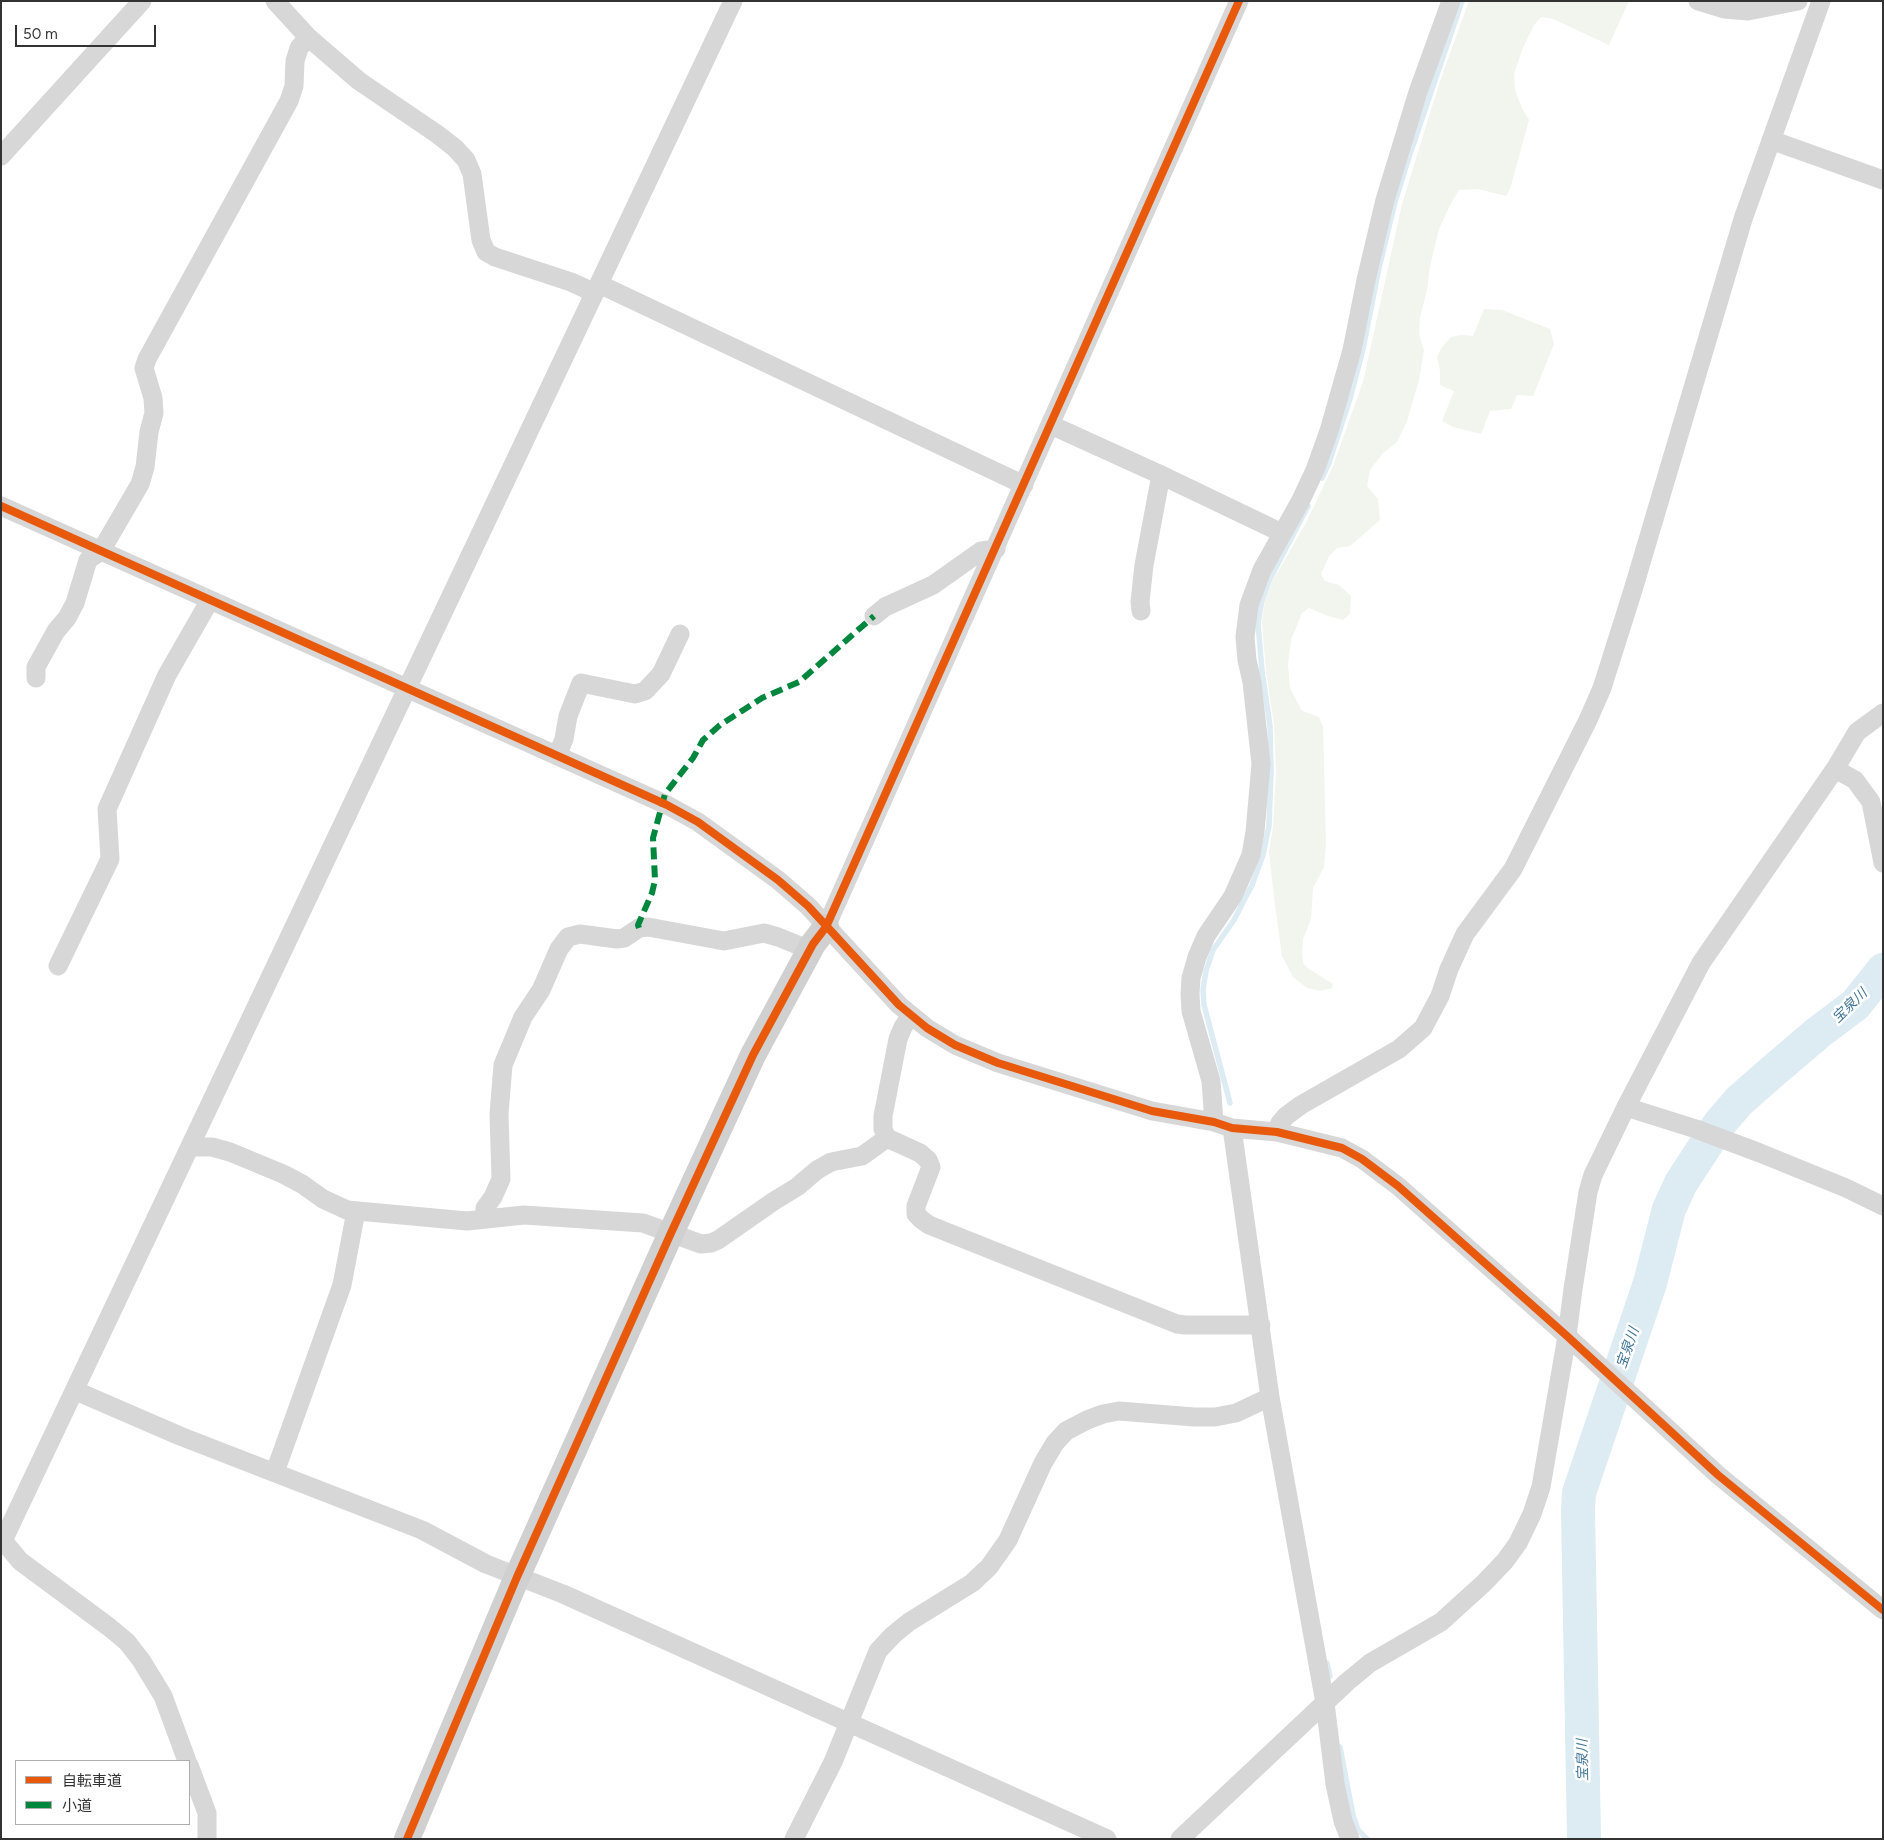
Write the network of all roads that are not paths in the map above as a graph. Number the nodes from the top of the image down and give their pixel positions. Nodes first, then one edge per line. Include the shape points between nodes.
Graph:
1 (142, 1) edge
2 (274, 1) edge
3 (733, 1) edge
4 (1239, 1) edge
5 (1451, 1) edge
6 (1698, 1) edge
7 (1798, 1) edge
8 (1821, 1) edge
9 (308, 37) junction
10 (1771, 140) junction
11 (1, 156) edge
12 (1883, 180) edge
13 (597, 289) junction
14 (1051, 425) junction
15 (1161, 474) junction
16 (1024, 485) junction
17 (1, 506) edge
18 (1282, 533) junction
19 (996, 549) junction
20 (101, 551) junction
21 (210, 600) junction
22 (1142, 611) dead end
23 (874, 616) dead end
24 (680, 634) dead end
25 (36, 678) dead end
26 (407, 689) junction
27 (1883, 712) edge
28 (557, 756) junction
29 (1835, 769) junction
30 (1883, 863) edge
31 (826, 927) junction
32 (810, 950) junction
33 (58, 966) dead end
34 (911, 1015) junction
35 (1626, 1107) junction
36 (1223, 1125) junction
37 (1277, 1132) junction
38 (886, 1138) junction
39 (190, 1147) junction
40 (1883, 1206) edge
41 (356, 1211) junction
42 (484, 1219) junction
43 (672, 1233) junction
44 (1261, 1325) junction
45 (1567, 1336) junction
46 (76, 1391) junction
47 (1270, 1397) junction
48 (275, 1472) junction
49 (2, 1541) edge
50 (517, 1577) junction
51 (1883, 1610) edge
52 (1325, 1702) junction
53 (850, 1722) junction
54 (187, 1760) edge
55 (190, 1768) edge
56 (207, 1839) edge
57 (407, 1839) edge
58 (794, 1839) edge
59 (1107, 1839) edge
60 (1180, 1839) edge
61 (1350, 1839) edge

1 - 11 street
2 - 9 street
3 - 13 street
4 - 14 street
5 - 18 street via 1384,200 1341,394 1314,470
6 - 7 street via 1724,9 1748,11
8 - 10 street
9 - 13 street via 359,81 437,134 466,160 472,174 481,240 486,252
9 - 20 street via 295,60 294,86 289,101 146,359 144,368 154,413 146,467 140,484
10 - 12 street
10 - 37 street via 1742,219 1611,661 1588,720 1513,868 1465,934 1423,1028 1399,1049 1301,1105 1286,1116
13 - 16 street
13 - 26 street
14 - 15 street
14 - 16 street
15 - 18 street
15 - 22 street via 1144,565
16 - 19 street
17 - 20 street
18 - 36 street via 1254,588 1245,637 1261,764 1255,832 1250,855 1233,896 1206,936 1191,978 1191,1011
19 - 23 street via 981,551 933,585 885,607
19 - 31 street
20 - 21 street
20 - 25 street via 88,560 75,603 36,667
21 - 26 street
21 - 33 street via 167,674 107,809 110,860
24 - 28 street via 662,674 645,691 635,694 581,683
26 - 28 street
26 - 39 street
27 - 29 street via 1857,732
28 - 31 street via 698,822 778,880
29 - 30 street via 1855,780 1871,802
29 - 35 street via 1701,963
31 - 32 street
31 - 34 street
32 - 42 street via 764,933 724,941 648,927 617,939 580,934 568,937 523,1017 503,1065 499,1114 501,1179 485,1208
32 - 43 street via 754,1055
34 - 36 street via 955,1045 998,1063 1152,1111
34 - 38 street via 898,1038 883,1116 882,1129
35 - 40 street via 1802,1170
35 - 45 street via 1588,1192
36 - 37 street
36 - 44 street
37 - 45 street via 1342,1148 1362,1159 1398,1186
38 - 43 street via 862,1156 831,1162 817,1170 718,1240 701,1244
38 - 44 street via 928,1160 931,1167 916,1214 929,1225 1177,1324
39 - 41 street via 212,1147 230,1152 302,1184 335,1206
39 - 46 street
41 - 42 street via 468,1221
41 - 48 street via 342,1285
42 - 43 street via 524,1215 606,1220 643,1223
43 - 50 street
44 - 47 street
45 - 51 street via 1718,1475
45 - 52 street via 1541,1487 1518,1543 1484,1583 1441,1622 1370,1663
46 - 48 street
46 - 49 street
47 - 52 street
47 - 53 street via 1236,1413 1216,1417 1119,1411 1087,1420 1066,1431 1043,1463 999,1554 972,1583 909,1622 878,1651
48 - 50 street via 422,1530
49 - 54 street via 20,1561 127,1642 163,1696
50 - 53 street via 563,1594
50 - 57 street
52 - 60 street
52 - 61 street via 1335,1784
53 - 58 street
53 - 59 street
55 - 56 street via 207,1813

